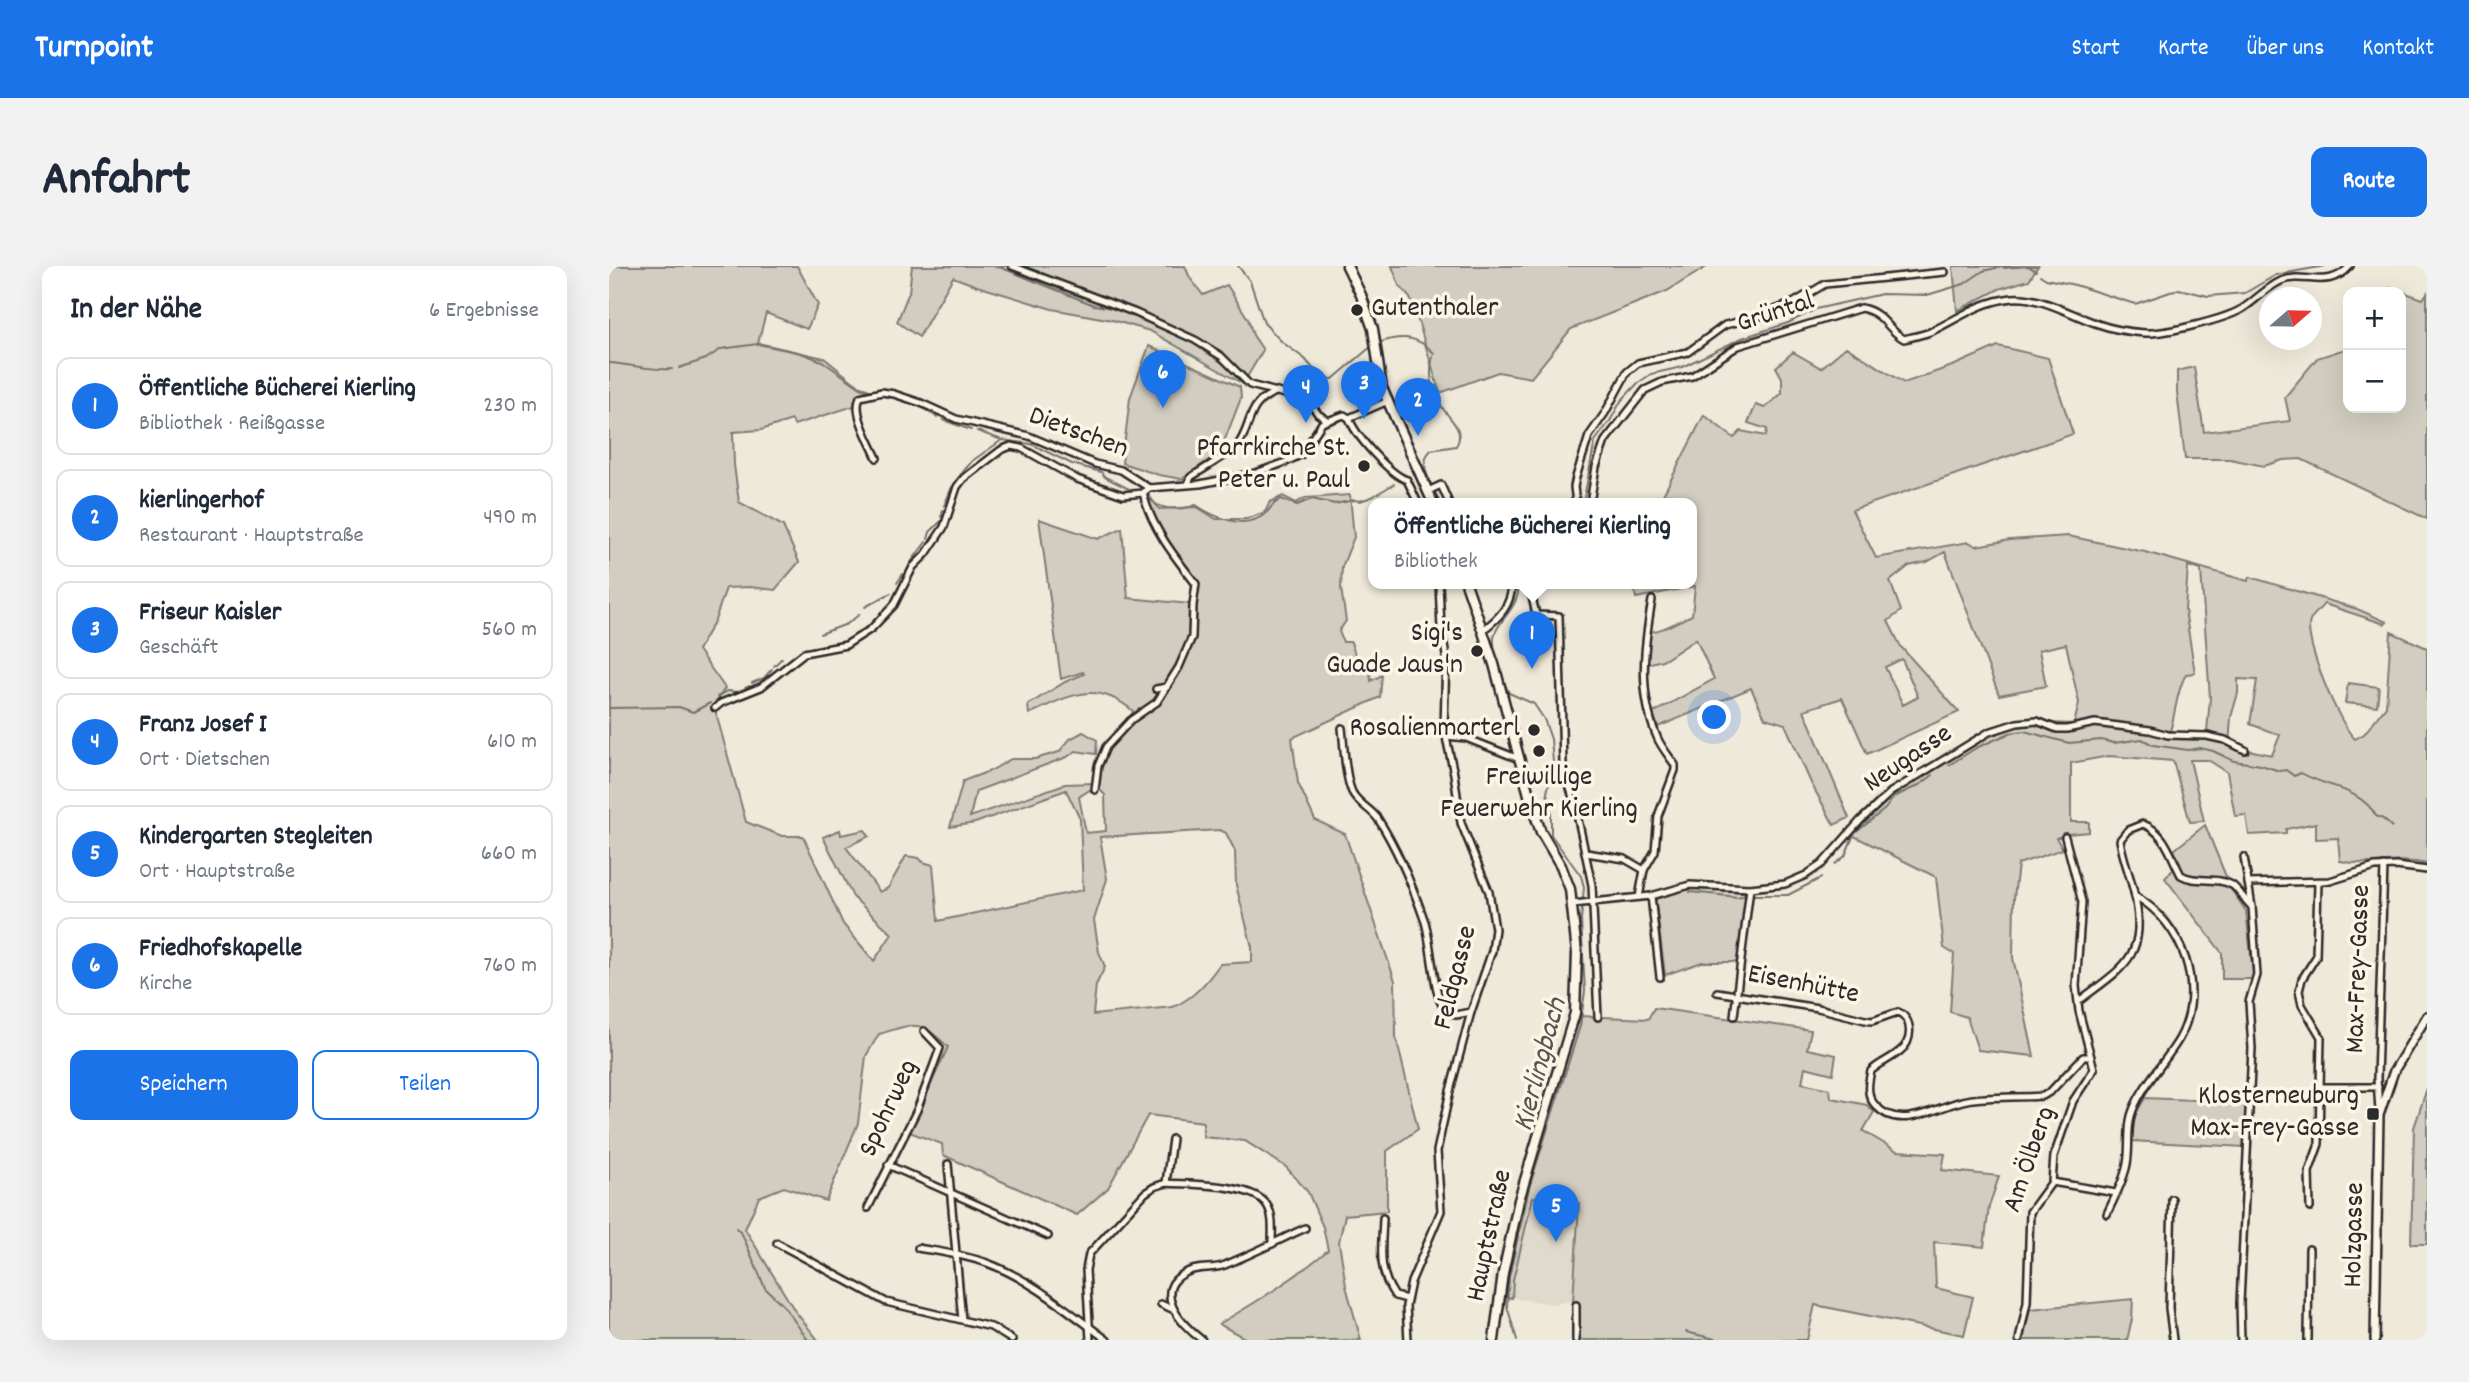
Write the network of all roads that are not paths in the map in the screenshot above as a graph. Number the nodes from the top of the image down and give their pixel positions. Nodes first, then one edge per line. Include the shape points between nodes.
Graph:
1 (1012, 266) edge
2 (1347, 266) edge
3 (2350, 266) edge
4 (1945, 272) dead end
5 (2176, 321) dead end
6 (2179, 328) junction
7 (1276, 392) junction
8 (1388, 401) junction
9 (1349, 418) junction
10 (1327, 420) junction
11 (877, 458) dead end
12 (1419, 470) junction
13 (1407, 480) junction
14 (1188, 484) junction
15 (1149, 488) junction
16 (1143, 493) junction
17 (1427, 498) edge
18 (1447, 498) edge
19 (1576, 498) edge
20 (1591, 498) edge
21 (1439, 589) edge
22 (1468, 589) edge
23 (1511, 589) edge
24 (1530, 589) edge
25 (1652, 600) dead end
26 (1193, 605) junction
27 (1182, 606) dead end
28 (1483, 630) junction
29 (1167, 687) junction
30 (1156, 690) dead end
31 (715, 708) dead end
32 (1342, 728) dead end
33 (1446, 736) junction
34 (2245, 750) dead end
35 (1519, 759) junction
36 (1095, 790) dead end
37 (2065, 837) dead end
38 (1586, 853) junction
39 (2244, 858) dead end
40 (2384, 866) junction
41 (1644, 870) junction
42 (2427, 870) edge
43 (2318, 881) junction
44 (2248, 883) junction
45 (1750, 888) junction
46 (1651, 896) junction
47 (2135, 896) junction
48 (1639, 897) junction
49 (1591, 902) junction
50 (1573, 904) junction
51 (2252, 906) junction
52 (1660, 976) dead end
53 (1717, 992) dead end
54 (1739, 994) junction
55 (2079, 1001) junction
56 (1471, 1012) junction
57 (1734, 1016) dead end
58 (2427, 1016) edge
59 (1598, 1017) dead end
60 (924, 1031) dead end
61 (2090, 1057) junction
62 (2377, 1078) junction
63 (2390, 1079) junction
64 (2320, 1087) junction
65 (2378, 1087) junction
66 (2380, 1114) junction
67 (1172, 1139) dead end
68 (948, 1164) dead end
69 (888, 1165) junction
70 (2052, 1182) junction
71 (1165, 1183) junction
72 (951, 1193) junction
73 (2116, 1193) junction
74 (2172, 1199) dead end
75 (867, 1208) dead end
76 (2309, 1208) dead end
77 (2107, 1214) dead end
78 (1383, 1218) dead end
79 (1305, 1228) dead end
80 (1048, 1236) dead end
81 (777, 1242) dead end
82 (1272, 1244) junction
83 (918, 1248) dead end
84 (2309, 1249) dead end
85 (957, 1255) junction
86 (1407, 1298) junction
87 (1161, 1304) dead end
88 (1576, 1305) dead end
89 (1172, 1309) junction
90 (962, 1320) junction
91 (1090, 1327) junction
92 (1013, 1340) edge
93 (1090, 1340) edge
94 (1107, 1340) edge
95 (1202, 1340) edge
96 (1408, 1340) edge
97 (1494, 1340) edge
98 (1576, 1340) edge
99 (2019, 1340) edge
100 (2173, 1340) edge
101 (2241, 1340) edge
102 (2308, 1340) edge
103 (2375, 1340) edge

1 - 7 street via 1195,340 1221,356 1250,384
2 - 8 main road via 1363,300
3 - 6 street, Grüntal via 2343,274 2326,279 2291,277 2277,282 2240,310
4 - 19 street, Grüntal via 1825,284 1793,303 1725,325 1688,352 1638,363 1627,372 1589,436 1576,477
5 - 6 street
6 - 20 street, Grüntal via 2145,333 2100,325 2054,307 2013,298 1982,304 1928,333 1904,339 1874,311 1861,308 1738,346 1692,376 1644,390 1605,441
7 - 10 street via 1308,400
7 - 14 street via 1257,403 1235,449 1191,477
8 - 9 street
8 - 12 main road
9 - 10 street
9 - 13 street via 1352,428
10 - 14 street, Dietschen via 1302,454 1286,462 1256,473
11 - 15 street, Dietschen via 857,403 860,397 882,392 956,419 1028,436 1121,470
12 - 13 street
12 - 17 main road
13 - 17 street
14 - 15 street, Dietschen
15 - 16 street
16 - 26 street via 1159,531 1196,584
16 - 31 street via 1123,495 1077,479 1021,448 1002,450 957,487 944,527 913,566 894,605 871,629 846,645 804,653 761,687
17 - 18 street via 1441,485
21 - 33 street, Feldgasse via 1446,655
22 - 28 main road
23 - 28 street via 1508,604
24 - 38 street via 1536,615 1559,616 1563,764
25 - 41 street via 1643,659 1646,704 1657,738 1675,770 1658,816 1655,851
26 - 27 street
26 - 29 street via 1192,637
28 - 35 main road, Hauptstraße
29 - 30 street
29 - 36 street via 1157,702 1131,720 1106,747
32 - 56 street via 1351,790 1387,835 1421,911 1437,996 1444,1008 1456,1015
33 - 35 street via 1466,738
33 - 56 street, Feldgasse via 1461,824 1494,911 1492,951
34 - 45 street, Neugasse via 2207,736 2168,735 2095,723 2057,729 2038,721 2017,723 1989,732 1891,792 1806,875 1785,884
35 - 50 main road, Hauptstraße via 1541,832 1565,873
37 - 55 street, Am Ölberg via 2082,902
38 - 41 street via 1625,859
38 - 49 street
39 - 44 street
40 - 42 street
40 - 43 street via 2339,880
40 - 62 street, Max-Frey-Gasse
41 - 48 street
43 - 44 street
43 - 64 street via 2316,957 2299,990 2302,1005 2321,1037
44 - 51 street
45 - 46 street, Neugasse via 1690,885
45 - 54 street
46 - 48 street, Neugasse
46 - 52 street
47 - 51 street via 2120,840 2128,830 2143,824 2161,836 2181,875 2232,886
47 - 55 street via 2139,928 2134,953
47 - 73 street via 2149,904 2179,941 2189,963 2190,1004 2180,1038 2131,1116 2127,1165
48 - 49 street, Neugasse
49 - 50 street, Neugasse
49 - 59 street
50 - 97 main road, Hauptstraße via 1578,970 1575,1013 1519,1199
51 - 101 street via 2256,975 2249,1002 2252,1048
53 - 54 street, Eisenhütte
54 - 57 street
54 - 61 street, Eisenhütte via 1872,1021 1903,1014 1909,1022 1909,1038 1871,1071 1867,1086 1871,1101 1891,1117 1923,1114 1969,1099 2043,1096 2083,1057
55 - 61 street, Am Ölberg
56 - 86 street, Feldgasse via 1437,1151 1441,1211
58 - 63 street, Holzgasse
60 - 69 street, Spohrweg via 940,1048 917,1110
61 - 70 street, Am Ölberg via 2094,1069 2073,1101 2054,1156
62 - 63 street
62 - 65 street, Max-Frey-Gasse
63 - 66 street, Holzgasse
64 - 65 street
64 - 76 street via 2319,1144 2309,1172
65 - 66 street, Max-Frey-Gasse
66 - 103 street, Holzgasse
67 - 71 street
68 - 72 street
69 - 72 street
69 - 75 street, Spohrweg
70 - 73 street
70 - 99 street, Am Ölberg via 2030,1212 2027,1302
71 - 82 street via 1256,1195 1267,1206
71 - 91 street via 1145,1193 1089,1254
72 - 80 street
72 - 85 street
73 - 77 street
74 - 100 street via 2169,1308
78 - 86 street via 1386,1282 1395,1296
79 - 82 street
81 - 90 street via 886,1302
82 - 89 street via 1221,1267 1187,1272 1173,1282
83 - 85 street
84 - 102 street
85 - 90 street
85 - 91 street via 1023,1280
86 - 96 street, Feldgasse
87 - 89 street
88 - 98 street
89 - 95 street
90 - 92 street via 991,1327
91 - 93 street
91 - 94 street

